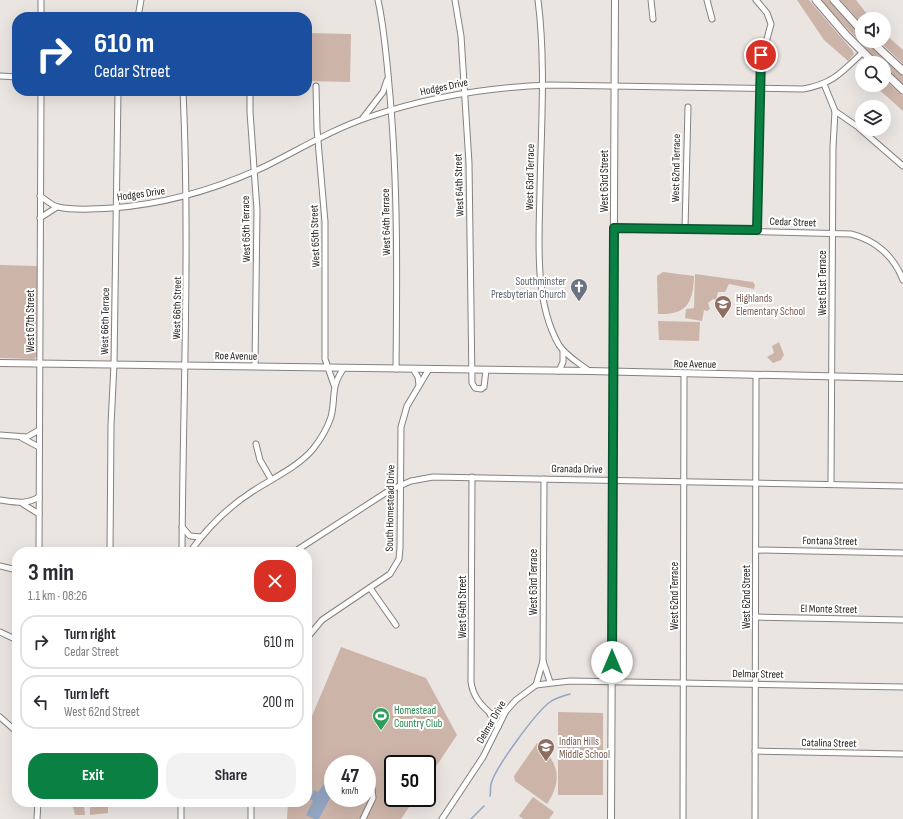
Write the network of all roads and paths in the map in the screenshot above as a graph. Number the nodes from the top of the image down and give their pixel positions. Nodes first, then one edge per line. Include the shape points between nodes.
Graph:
1 (41, 0) edge
2 (141, 0) edge
3 (378, 0) edge
4 (455, 0) edge
5 (538, 0) edge
6 (615, 0) edge
7 (651, 0) edge
8 (707, 0) edge
9 (756, 0) edge
10 (816, 0) edge
11 (834, 0) edge
12 (41, 12) edge
13 (139, 12) edge
14 (653, 19) dead end
15 (712, 19) dead end
16 (855, 23) edge
17 (878, 48) edge
18 (863, 52) junction
19 (867, 56) edge
20 (903, 71) edge
21 (388, 75) junction
22 (0, 76) edge
23 (12, 77) edge
24 (891, 79) edge
25 (824, 84) junction
26 (542, 85) junction
27 (614, 85) junction
28 (316, 86) dead end
29 (759, 88) junction
30 (903, 90) edge
31 (464, 92) junction
32 (41, 96) edge
33 (118, 96) edge
34 (183, 96) edge
35 (250, 96) edge
36 (688, 107) dead end
37 (391, 110) junction
38 (835, 111) junction
39 (360, 120) junction
40 (318, 140) junction
41 (903, 166) edge
42 (254, 171) junction
43 (40, 196) junction
44 (187, 196) junction
45 (57, 207) junction
46 (117, 207) junction
47 (40, 218) junction
48 (614, 228) junction
49 (685, 229) junction
50 (757, 230) junction
51 (832, 233) junction
52 (903, 280) edge
53 (563, 351) junction
54 (0, 363) edge
55 (40, 363) junction
56 (114, 364) junction
57 (186, 365) junction
58 (255, 366) junction
59 (326, 368) junction
60 (344, 368) junction
61 (396, 369) junction
62 (413, 369) junction
63 (429, 369) junction
64 (472, 370) junction
65 (486, 370) junction
66 (559, 371) junction
67 (589, 371) junction
68 (612, 372) junction
69 (684, 374) junction
70 (756, 375) junction
71 (832, 377) junction
72 (903, 378) edge
73 (334, 385) junction
74 (419, 386) junction
75 (39, 430) junction
76 (0, 435) edge
77 (22, 438) junction
78 (256, 444) dead end
79 (39, 447) junction
80 (472, 477) junction
81 (544, 479) junction
82 (271, 480) junction
83 (613, 480) junction
84 (684, 482) junction
85 (756, 483) junction
86 (831, 484) junction
87 (401, 485) junction
88 (903, 486) edge
89 (39, 497) junction
90 (0, 500) edge
91 (22, 504) junction
92 (39, 514) junction
93 (182, 526) junction
94 (202, 537) junction
95 (39, 547) edge
96 (110, 547) edge
97 (182, 547) edge
98 (194, 547) edge
99 (302, 547) edge
100 (756, 550) junction
101 (903, 553) edge
102 (0, 566) edge
103 (12, 569) edge
104 (370, 588) junction
105 (756, 617) junction
106 (903, 620) edge
107 (396, 625) dead end
108 (0, 632) edge
109 (312, 632) edge
110 (12, 638) edge
111 (543, 660) junction
112 (612, 681) junction
113 (550, 682) junction
114 (684, 683) junction
115 (755, 684) junction
116 (536, 685) junction
117 (903, 687) edge
118 (506, 711) junction
119 (490, 714) junction
120 (0, 716) edge
121 (12, 727) edge
122 (498, 727) junction
123 (755, 751) junction
124 (903, 754) edge
125 (38, 807) edge
126 (181, 807) edge
127 (251, 807) edge
128 (369, 807) edge
129 (38, 819) edge
130 (181, 819) edge
131 (250, 819) edge
132 (363, 819) edge
133 (442, 819) edge
134 (612, 819) edge
135 (683, 819) edge
136 (755, 819) edge

1 - 12 street
2 - 13 street
3 - 21 street, West 64th Terrace
4 - 31 street, West 64th Street
5 - 26 street, West 63rd Terrace
6 - 27 main road, West 63rd Street
7 - 14 street
8 - 15 street
9 - 29 street via 767,13 771,24 761,55
10 - 18 highway
11 - 16 highway
17 - 20 highway
18 - 19 highway
18 - 25 street, Hodges Drive via 836,77
21 - 37 street, West 64th Terrace
21 - 39 street, West 64th Terrace via 383,92 370,111
22 - 23 street
24 - 30 highway
25 - 29 street, Hodges Drive via 803,89
25 - 38 street, West 61st Terrace
26 - 27 street, Hodges Drive
26 - 31 street, Hodges Drive
26 - 53 street, West 63rd Terrace via 542,292 549,322
27 - 29 street, Hodges Drive
27 - 48 main road, West 63rd Street
28 - 40 street, West 65th Street
29 - 50 street
31 - 37 street, Hodges Drive
31 - 64 street, West 64th Street via 470,202
32 - 43 street, West 67th Street
33 - 46 street, West 66th Terrace
34 - 44 street, West 66th Street
35 - 42 street, West 65th Terrace
36 - 49 street, West 62nd Terrace
37 - 39 street, Hodges Drive
37 - 61 street, West 64th Terrace via 397,238
38 - 41 street via 858,127
38 - 51 street, West 61st Terrace
39 - 40 street, Hodges Drive
40 - 42 street, Hodges Drive
40 - 59 street, West 65th Street via 325,222
42 - 44 street, Hodges Drive
42 - 58 street, West 65th Terrace via 257,250
43 - 45 street
43 - 47 street, West 67th Street
44 - 46 street, Hodges Drive
44 - 57 street, West 66th Street
45 - 46 street, Hodges Drive
45 - 47 street
46 - 56 street, West 66th Terrace
47 - 55 street, West 67th Street
48 - 49 street, Cedar Street
48 - 68 main road, West 63rd Street
49 - 50 street, Cedar Street
50 - 51 street, Cedar Street
51 - 52 street, Cedar Street via 858,236 876,245 890,258
51 - 71 street, West 61st Terrace
53 - 66 street via 563,362
53 - 67 street, West 63rd Terrace
54 - 55 main road, Roe Avenue
55 - 56 main road, Roe Avenue
55 - 75 street, West 67th Street
56 - 57 main road, Roe Avenue
56 - 96 street, West 66th Terrace
57 - 58 main road, Roe Avenue
57 - 93 street, West 66th Street via 182,432
58 - 59 main road, Roe Avenue
59 - 60 main road, Roe Avenue
59 - 73 street, West 65th Street
60 - 61 main road, Roe Avenue
60 - 73 street
61 - 62 main road, Roe Avenue
62 - 63 main road, Roe Avenue
62 - 74 street via 418,377
63 - 64 main road, Roe Avenue
63 - 74 street, South Homestead Drive
64 - 65 main road, Roe Avenue
64 - 65 street via 473,387 479,389 485,385
65 - 66 main road, Roe Avenue
66 - 67 main road, Roe Avenue
67 - 68 main road, Roe Avenue
68 - 69 main road, Roe Avenue
68 - 83 main road, West 63rd Street
69 - 70 main road, Roe Avenue
69 - 84 street, West 62nd Terrace
70 - 71 main road, Roe Avenue
70 - 85 street, West 62nd Street
71 - 72 main road, Roe Avenue
71 - 86 street, West 61st Terrace
73 - 82 street via 331,416 322,438 302,459
74 - 87 street, South Homestead Drive via 403,417
75 - 77 street
75 - 79 street, West 67th Street
76 - 77 street
77 - 79 street
78 - 82 street via 260,460
79 - 89 street, West 67th Street
80 - 81 street, Granada Drive
80 - 87 street, Granada Drive via 433,477
80 - 119 street, West 64th Street via 471,682 480,704
81 - 83 street, Granada Drive
81 - 111 street, West 63rd Terrace
82 - 94 street via 223,514
83 - 84 street, Granada Drive
83 - 112 main road, West 63rd Street
84 - 85 street, Granada Drive
84 - 114 street, West 62nd Terrace
85 - 86 street, Granada Drive
85 - 100 street, West 62nd Street
86 - 88 street, Granada Drive
87 - 99 street, Granada Drive
87 - 104 street, South Homestead Drive via 399,559 390,574
89 - 91 street
89 - 92 street, West 67th Street
90 - 91 street
91 - 92 street
92 - 95 street, West 67th Street
93 - 94 street via 190,536
93 - 97 street, West 66th Street
94 - 98 street
100 - 101 street, Fontana Street
100 - 105 street, West 62nd Street
102 - 103 street
104 - 107 street
104 - 109 street, South Homestead Drive via 322,620
105 - 106 street, El Monte Street
105 - 115 street, West 62nd Street
108 - 110 street
111 - 113 street
111 - 116 street, West 63rd Terrace
112 - 113 street, Delmar Drive
112 - 114 street, Delmar Street
112 - 134 main road, West 63rd Street
113 - 116 street, Delmar Drive
114 - 115 street, Delmar Street
114 - 135 street, West 62nd Terrace
115 - 117 street, Delmar Street
115 - 123 street, West 62nd Street
116 - 118 street, Delmar Drive
118 - 119 street
118 - 122 street, Delmar Drive
119 - 122 street, West 64th Street
120 - 121 street
122 - 133 street, Delmar Drive via 483,757
123 - 124 street, Catalina Street
123 - 136 street, West 62nd Street
125 - 129 street
126 - 130 street
127 - 131 street
128 - 132 street

